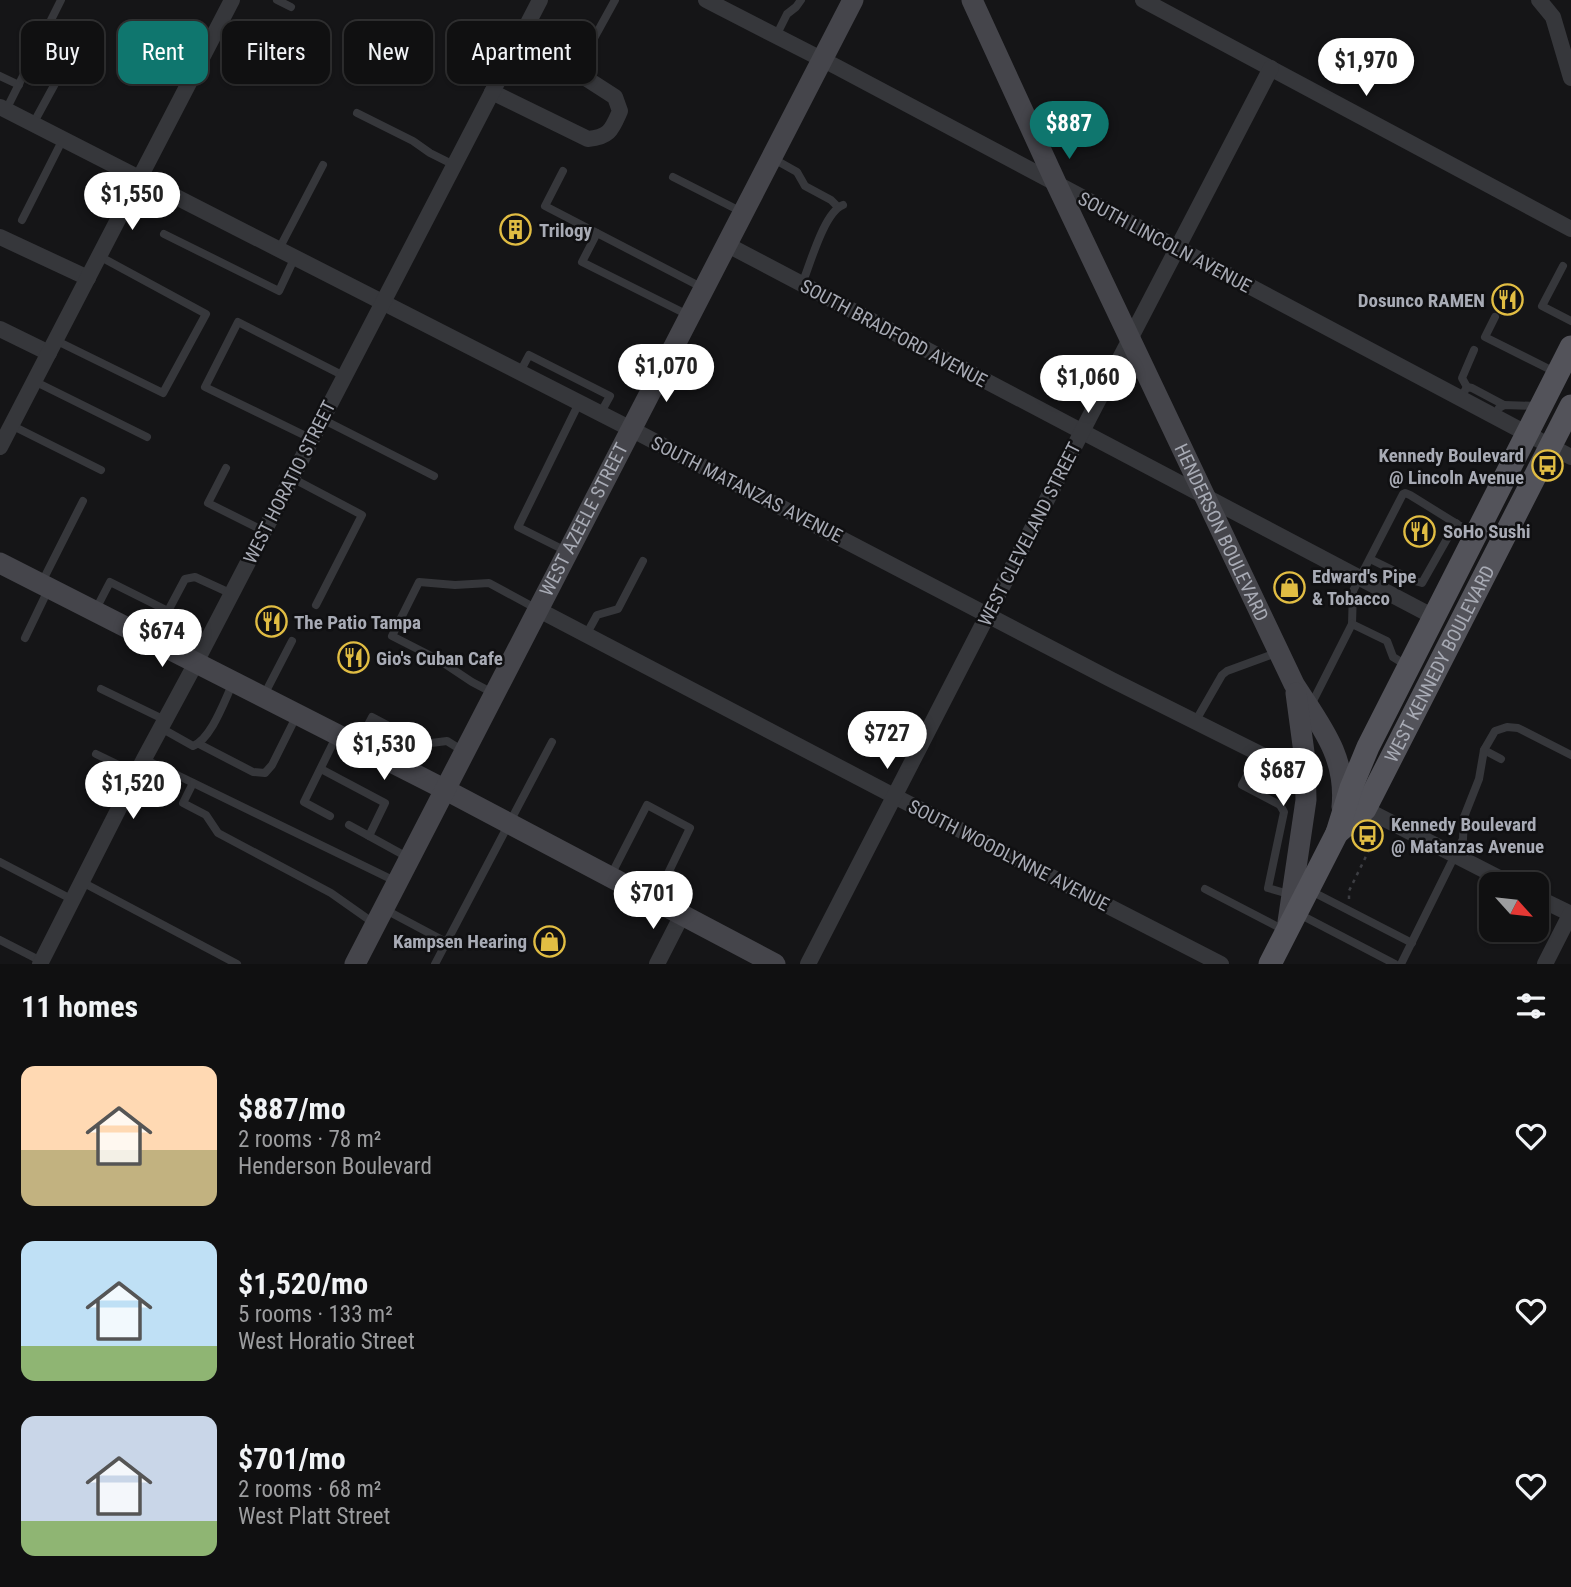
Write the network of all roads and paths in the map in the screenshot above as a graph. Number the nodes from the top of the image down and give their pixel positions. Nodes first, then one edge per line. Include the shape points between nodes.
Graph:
1 (61, 0) edge
2 (232, 0) edge
3 (276, 0) edge
4 (540, 0) edge
5 (615, 0) edge
6 (706, 0) edge
7 (801, 0) edge
8 (853, 0) edge
9 (972, 0) edge
10 (1143, 0) edge
11 (1539, 0) edge
12 (291, 7) dead end
13 (1553, 8) edge
14 (51, 21) edge
15 (529, 21) edge
16 (219, 25) junction
17 (222, 27) edge
18 (596, 35) edge
19 (776, 36) junction
20 (822, 60) junction
21 (1270, 68) junction
22 (0, 76) edge
23 (1571, 78) edge
24 (21, 81) edge
25 (55, 84) edge
26 (496, 84) edge
27 (595, 84) edge
28 (19, 85) junction
29 (492, 92) junction
30 (3, 109) edge
31 (357, 113) dead end
32 (33, 124) junction
33 (63, 139) junction
34 (772, 158) junction
35 (323, 165) dead end
36 (454, 165) junction
37 (563, 171) dead end
38 (673, 177) dead end
39 (139, 178) junction
40 (1056, 183) junction
41 (743, 212) junction
42 (22, 220) dead end
43 (1571, 229) edge
44 (597, 233) junction
45 (164, 234) dead end
46 (0, 237) edge
47 (726, 244) junction
48 (279, 249) junction
49 (1177, 249) junction
50 (99, 256) junction
51 (295, 257) junction
52 (1563, 266) dead end
53 (88, 278) junction
54 (802, 284) junction
55 (703, 288) junction
56 (382, 302) junction
57 (688, 315) junction
58 (1495, 317) dead end
59 (1571, 321) edge
60 (0, 329) edge
61 (1129, 339) junction
62 (52, 347) junction
63 (1474, 350) dead end
64 (1560, 357) edge
65 (520, 372) junction
66 (344, 376) junction
67 (34, 381) junction
68 (1466, 391) junction
69 (579, 403) junction
70 (1541, 406) junction
71 (1497, 410) junction
72 (600, 414) junction
73 (1568, 418) edge
74 (322, 419) junction
75 (11, 425) junction
76 (629, 428) junction
77 (1082, 432) junction
78 (1527, 434) junction
79 (147, 437) dead end
80 (312, 439) junction
81 (1550, 446) junction
82 (0, 447) edge
83 (1571, 457) edge
84 (226, 468) dead end
85 (101, 470) dead end
86 (434, 477) dead end
87 (292, 478) junction
88 (1205, 498) junction
89 (83, 500) dead end
90 (1455, 523) junction
91 (264, 531) junction
92 (1476, 535) junction
93 (566, 551) junction
94 (1370, 559) junction
95 (643, 561) dead end
96 (0, 563) edge
97 (1359, 579) junction
98 (45, 586) junction
99 (232, 594) junction
100 (316, 605) dead end
101 (537, 609) junction
102 (95, 611) junction
103 (987, 615) junction
104 (1434, 617) junction
105 (1352, 624) junction
106 (586, 635) junction
107 (25, 638) dead end
108 (292, 642) dead end
109 (1279, 652) junction
110 (196, 663) junction
111 (1409, 666) junction
112 (234, 682) junction
113 (1294, 684) junction
114 (102, 689) dead end
115 (494, 693) junction
116 (263, 697) junction
117 (1309, 707) junction
118 (298, 714) junction
119 (1195, 722) junction
120 (163, 724) junction
121 (338, 734) junction
122 (552, 743) dead end
123 (199, 744) junction
124 (423, 744) junction
125 (358, 745) junction
126 (1484, 750) junction
127 (463, 751) junction
128 (1259, 753) junction
129 (96, 754) dead end
130 (1571, 755) edge
131 (1501, 759) dead end
132 (141, 766) junction
133 (321, 769) junction
134 (404, 769) junction
135 (1306, 777) junction
136 (193, 783) junction
137 (444, 789) junction
138 (894, 796) junction
139 (330, 816) dead end
140 (1370, 819) junction
141 (509, 824) junction
142 (349, 825) dead end
143 (1337, 833) junction
144 (369, 836) junction
145 (1455, 855) junction
146 (409, 858) junction
147 (0, 862) edge
148 (1488, 872) edge
149 (610, 877) junction
150 (82, 882) junction
151 (397, 882) junction
152 (1205, 889) dead end
153 (73, 900) junction
154 (654, 901) junction
155 (1549, 903) edge
156 (1296, 907) junction
157 (1345, 908) junction
158 (1571, 914) edge
159 (682, 915) junction
160 (379, 916) junction
161 (0, 940) edge
162 (446, 942) junction
163 (1412, 943) junction
164 (764, 961) edge
165 (41, 962) edge
166 (237, 964) edge
167 (355, 964) edge
168 (435, 964) edge
169 (657, 964) edge
170 (808, 964) edge
171 (1221, 964) edge
172 (1270, 964) edge
173 (1395, 964) edge
174 (1401, 964) edge
175 (1545, 964) edge

1 - 14 lane
2 - 16 street
3 - 12 lane
4 - 15 street, WEST HORATIO STREET
5 - 18 lane
6 - 19 street, SOUTH LINCOLN AVENUE
7 - 19 lane via 786,14
8 - 20 main road, WEST AZEELE STREET
9 - 40 main road, HENDERSON BOULEVARD
10 - 21 street
11 - 13 street
13 - 23 street
16 - 17 lane
16 - 39 street
19 - 20 street, SOUTH LINCOLN AVENUE
20 - 34 main road, WEST AZEELE STREET
20 - 40 street, SOUTH LINCOLN AVENUE
21 - 43 street
21 - 49 street, WEST CLEVELAND STREET
22 - 28 lane
24 - 28 lane
25 - 32 lane
26 - 29 street, WEST HORATIO STREET
27 - 29 street via 615,97 620,111 602,138 588,139
28 - 30 lane
29 - 36 street, WEST HORATIO STREET
30 - 32 street, SOUTH MATANZAS AVENUE
31 - 36 lane
32 - 33 street, SOUTH MATANZAS AVENUE
33 - 39 street, SOUTH MATANZAS AVENUE
33 - 42 lane
34 - 41 main road, WEST AZEELE STREET
34 - 54 lane via 797,172 805,186 840,206 831,215
35 - 48 lane
36 - 56 street, WEST HORATIO STREET
37 - 44 lane via 545,206
38 - 41 lane
39 - 48 street, SOUTH MATANZAS AVENUE
39 - 50 street
40 - 49 street, SOUTH LINCOLN AVENUE
40 - 61 main road, HENDERSON BOULEVARD
41 - 47 main road, WEST AZEELE STREET
44 - 55 lane
44 - 57 lane via 582,262
45 - 51 lane via 279,290
46 - 53 street
47 - 54 street, SOUTH BRADFORD AVENUE
47 - 55 main road, WEST AZEELE STREET
48 - 51 street, SOUTH MATANZAS AVENUE
49 - 61 street, WEST CLEVELAND STREET
49 - 68 street, SOUTH LINCOLN AVENUE
50 - 53 street
50 - 62 lane via 206,314 163,393
51 - 56 street, SOUTH MATANZAS AVENUE
52 - 59 lane via 1542,306
53 - 62 street
54 - 77 street, SOUTH BRADFORD AVENUE
55 - 57 main road, WEST AZEELE STREET
56 - 65 street, SOUTH MATANZAS AVENUE
56 - 66 street, WEST HORATIO STREET
57 - 76 main road, WEST AZEELE STREET
58 - 64 lane via 1485,337
60 - 62 street
61 - 77 street, WEST CLEVELAND STREET
61 - 88 main road, HENDERSON BOULEVARD
62 - 67 street
63 - 68 lane via 1462,378
64 - 70 main road, WEST KENNEDY BOULEVARD
65 - 69 street, SOUTH MATANZAS AVENUE
65 - 72 lane via 529,355 610,396
66 - 74 street, WEST HORATIO STREET
66 - 80 lane via 239,322 205,387
67 - 75 street
67 - 79 lane
68 - 71 street, SOUTH LINCOLN AVENUE
69 - 72 street, SOUTH MATANZAS AVENUE
69 - 93 lane via 518,527
70 - 71 lane
70 - 78 main road, WEST KENNEDY BOULEVARD
71 - 78 street, SOUTH LINCOLN AVENUE
72 - 76 street, SOUTH MATANZAS AVENUE
73 - 81 main road, WEST KENNEDY BOULEVARD
74 - 80 street, WEST HORATIO STREET
74 - 86 lane
75 - 82 street
75 - 85 lane
76 - 93 main road, WEST AZEELE STREET
76 - 103 street, SOUTH MATANZAS AVENUE
77 - 88 street, SOUTH BRADFORD AVENUE
77 - 103 street, WEST CLEVELAND STREET
78 - 81 street, SOUTH LINCOLN AVENUE
78 - 92 main road, WEST KENNEDY BOULEVARD
80 - 87 street, WEST HORATIO STREET
81 - 83 street, SOUTH LINCOLN AVENUE
81 - 140 main road, WEST KENNEDY BOULEVARD
84 - 91 lane via 208,503
87 - 91 street, WEST HORATIO STREET
87 - 100 lane via 362,515
88 - 97 street, SOUTH BRADFORD AVENUE
88 - 109 main road, HENDERSON BOULEVARD
89 - 98 lane
90 - 92 lane
90 - 94 lane via 1422,583
90 - 94 lane via 1405,493
91 - 99 street, WEST HORATIO STREET
92 - 104 main road, WEST KENNEDY BOULEVARD
93 - 101 main road, WEST AZEELE STREET
94 - 97 lane
95 - 106 lane via 618,609 597,615
96 - 98 main road
97 - 104 street, SOUTH BRADFORD AVENUE
97 - 105 lane via 1353,591
98 - 102 main road
98 - 107 lane
99 - 102 lane via 195,577 185,579 168,611 110,582
99 - 110 street, WEST HORATIO STREET
101 - 106 street, SOUTH WOODLYNNE AVENUE
101 - 115 main road, WEST AZEELE STREET
101 - 115 lane via 489,583 419,582 413,593 391,636
102 - 110 main road
103 - 119 street, SOUTH MATANZAS AVENUE
103 - 138 street, WEST CLEVELAND STREET
104 - 111 main road, WEST KENNEDY BOULEVARD
105 - 111 lane via 1387,641 1393,657
105 - 117 lane
106 - 138 street, SOUTH WOODLYNNE AVENUE
108 - 116 lane
109 - 113 main road, HENDERSON BOULEVARD
109 - 119 lane via 1222,675
110 - 112 main road
110 - 120 street, WEST HORATIO STREET
111 - 143 main road, WEST KENNEDY BOULEVARD via 1368,747
112 - 116 main road
112 - 123 lane
113 - 117 main road, HENDERSON BOULEVARD
113 - 135 main road, HENDERSON BOULEVARD
114 - 120 lane
115 - 127 main road, WEST AZEELE STREET
116 - 118 main road
117 - 143 main road, HENDERSON BOULEVARD via 1340,764 1343,804
118 - 121 main road
118 - 123 lane via 265,773 253,772
119 - 128 street, SOUTH MATANZAS AVENUE
120 - 123 lane via 193,746
120 - 132 street, WEST HORATIO STREET
121 - 125 main road
121 - 133 lane
122 - 141 lane
124 - 125 lane via 372,717
124 - 127 lane via 447,741
124 - 134 lane
125 - 134 main road
126 - 130 lane via 1495,731 1507,727
126 - 131 lane
126 - 145 lane
127 - 137 main road, WEST AZEELE STREET
128 - 135 street, SOUTH MATANZAS AVENUE
128 - 156 lane via 1242,785 1280,805 1284,812 1268,888
129 - 132 lane
132 - 136 lane
132 - 150 street, WEST HORATIO STREET
133 - 139 lane via 304,802
133 - 144 lane via 385,803
134 - 137 main road
135 - 156 main road, HENDERSON BOULEVARD
136 - 151 lane
136 - 160 lane via 183,803 206,815 218,833
137 - 141 main road
137 - 146 main road, WEST AZEELE STREET
138 - 170 street, WEST CLEVELAND STREET
138 - 171 street, SOUTH WOODLYNNE AVENUE
140 - 143 main road
140 - 145 street
140 - 157 path via 1378,835
141 - 149 main road
141 - 162 lane
142 - 144 lane
143 - 156 main road, WEST KENNEDY BOULEVARD
144 - 146 lane
145 - 148 street
145 - 163 lane
146 - 151 main road, WEST AZEELE STREET
147 - 153 lane
149 - 154 main road
149 - 154 lane via 647,805 690,828
150 - 153 street, WEST HORATIO STREET
150 - 166 lane
151 - 160 main road, WEST AZEELE STREET
152 - 156 lane
153 - 165 street, WEST HORATIO STREET
154 - 159 main road
155 - 158 street
156 - 157 lane
156 - 172 main road, WEST KENNEDY BOULEVARD
156 - 173 lane
157 - 163 lane
158 - 175 street
159 - 164 main road
159 - 169 street
160 - 162 lane
160 - 167 main road, WEST AZEELE STREET
161 - 165 lane
162 - 168 lane
163 - 174 lane

